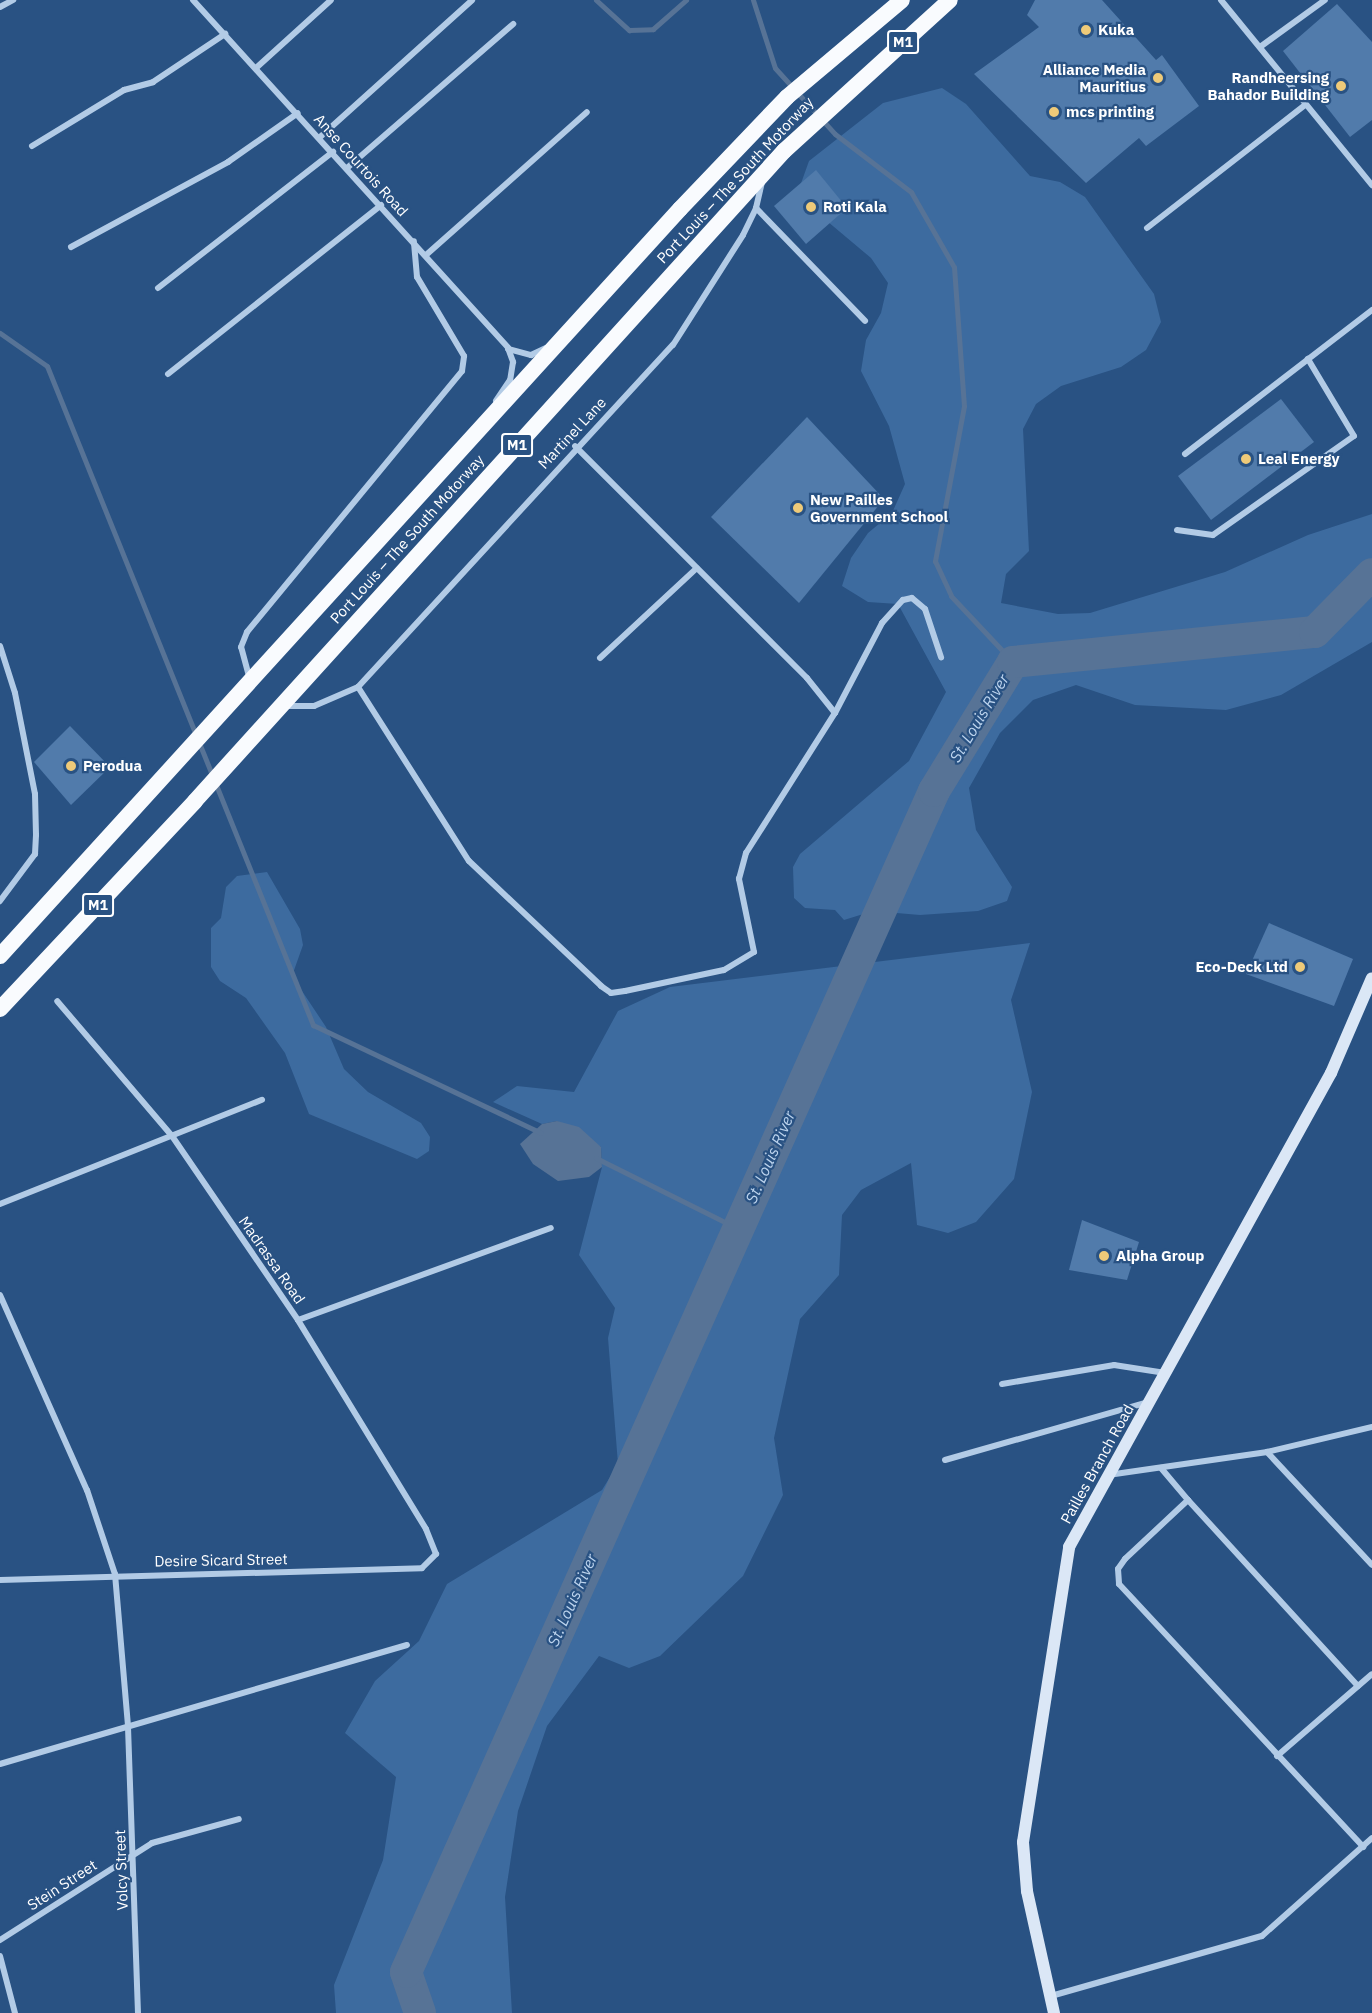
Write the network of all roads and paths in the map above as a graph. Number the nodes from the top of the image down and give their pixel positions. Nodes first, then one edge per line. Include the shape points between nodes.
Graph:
1 (13, 0) edge
2 (193, 0) edge
3 (331, 0) edge
4 (472, 0) edge
5 (902, 0) edge
6 (950, 0) edge
7 (1221, 0) edge
8 (1325, 0) edge
9 (0, 7) edge
10 (513, 24) dead end
11 (225, 34) junction
12 (1260, 47) junction
13 (256, 68) junction
14 (1305, 105) junction
15 (587, 112) dead end
16 (298, 113) junction
17 (320, 138) junction
18 (32, 146) dead end
19 (333, 152) junction
20 (347, 168) junction
21 (764, 172) junction
22 (1372, 185) edge
23 (381, 205) junction
24 (756, 208) junction
25 (1147, 228) dead end
26 (414, 241) junction
27 (71, 248) dead end
28 (426, 255) junction
29 (158, 288) dead end
30 (1372, 310) edge
31 (865, 321) dead end
32 (565, 336) junction
33 (508, 348) junction
34 (1308, 359) junction
35 (168, 374) dead end
36 (467, 443) junction
37 (575, 447) junction
38 (1185, 454) dead end
39 (1177, 530) dead end
40 (697, 568) junction
41 (0, 646) edge
42 (941, 657) dead end
43 (600, 658) dead end
44 (250, 681) junction
45 (358, 687) junction
46 (280, 706) junction
47 (835, 713) junction
48 (0, 901) edge
49 (0, 956) edge
50 (1372, 978) edge
51 (57, 1001) dead end
52 (0, 1009) edge
53 (262, 1100) dead end
54 (172, 1136) junction
55 (0, 1204) edge
56 (551, 1228) dead end
57 (0, 1295) edge
58 (298, 1320) junction
59 (1165, 1373) junction
60 (1002, 1384) dead end
61 (1149, 1402) junction
62 (1372, 1427) edge
63 (1267, 1452) junction
64 (945, 1460) dead end
65 (1161, 1468) junction
66 (1108, 1475) junction
67 (1188, 1500) junction
68 (436, 1554) joint
69 (1372, 1565) edge
70 (115, 1574) junction
71 (0, 1580) edge
72 (407, 1645) dead end
73 (1372, 1674) edge
74 (1358, 1686) junction
75 (128, 1727) junction
76 (1277, 1756) junction
77 (0, 1764) edge
78 (239, 1819) dead end
79 (1372, 1838) edge
80 (1363, 1847) junction
81 (132, 1854) junction
82 (0, 1940) edge
83 (0, 1956) edge
84 (1051, 1996) junction
85 (15, 2013) edge
86 (138, 2013) edge
87 (1054, 2013) edge

1 - 9 street
2 - 11 street, Anse Courtois Road
3 - 13 street
4 - 17 street
5 - 32 highway, Port Louis – The South Motorway / M1 via 760,125
6 - 21 highway, Port Louis – The South Motorway / M1
7 - 12 street
8 - 12 street
10 - 20 street
11 - 13 street, Anse Courtois Road
11 - 18 street via 153,82 124,90
12 - 14 street
13 - 16 street, Anse Courtois Road
14 - 22 street
14 - 25 street
15 - 28 street
16 - 17 street, Anse Courtois Road
16 - 27 street via 228,162
17 - 19 street, Anse Courtois Road
19 - 20 street, Anse Courtois Road
19 - 29 street
20 - 23 street, Anse Courtois Road
21 - 24 street, Martinel Lane
21 - 46 highway, Port Louis – The South Motorway / M1
23 - 26 street, Anse Courtois Road
23 - 35 street
24 - 31 street
24 - 37 street, Martinel Lane via 673,345
26 - 28 street, Anse Courtois Road
26 - 44 street via 417,277 464,356 462,371 247,632 241,647
28 - 33 street, Anse Courtois Road
30 - 34 street
32 - 33 street via 531,355
32 - 36 highway, Port Louis – The South Motorway / M1
33 - 36 street via 513,362 510,380
34 - 38 street
34 - 39 street via 1354,436 1213,535
36 - 44 highway, Port Louis – The South Motorway / M1
37 - 40 street
37 - 45 street, Martinel Lane
40 - 43 street
40 - 47 street via 807,678
41 - 48 street via 15,693 35,794 36,836 35,854
42 - 47 street via 925,609 912,598 903,600 882,623
44 - 49 highway, Port Louis – The South Motorway / M1
45 - 46 street via 314,706
45 - 47 street via 469,861 611,993 724,970 754,952 739,879 746,853
46 - 52 highway, Port Louis – The South Motorway / M1
50 - 59 main road, Pailles Branch Road via 1331,1073
51 - 54 street, Madrassa Road
53 - 54 street
54 - 55 street
54 - 58 street, Madrassa Road
56 - 58 street
57 - 70 street, Volcy Street via 87,1490
58 - 68 street, Madrassa Road via 426,1529
59 - 60 street via 1114,1365
59 - 61 main road, Pailles Branch Road
61 - 64 street
61 - 66 main road, Pailles Branch Road
62 - 63 street
63 - 65 street
63 - 69 street
65 - 66 street
65 - 67 street
66 - 84 main road, Pailles Branch Road via 1069,1547 1060,1582 1023,1842 1027,1891
67 - 74 street
67 - 76 street via 1125,1559 1116,1578
68 - 70 street, Desire Sicard Street via 422,1568
70 - 71 street, Desire Sicard Street
70 - 75 street, Volcy Street
72 - 75 street
73 - 74 street
74 - 76 street
75 - 77 street
75 - 81 street, Volcy Street
76 - 80 street
78 - 81 street, Stein Street via 152,1843
79 - 80 street
80 - 84 street via 1262,1936
81 - 82 street, Stein Street
81 - 86 street, Volcy Street
83 - 85 street
84 - 87 main road, Pailles Branch Road

